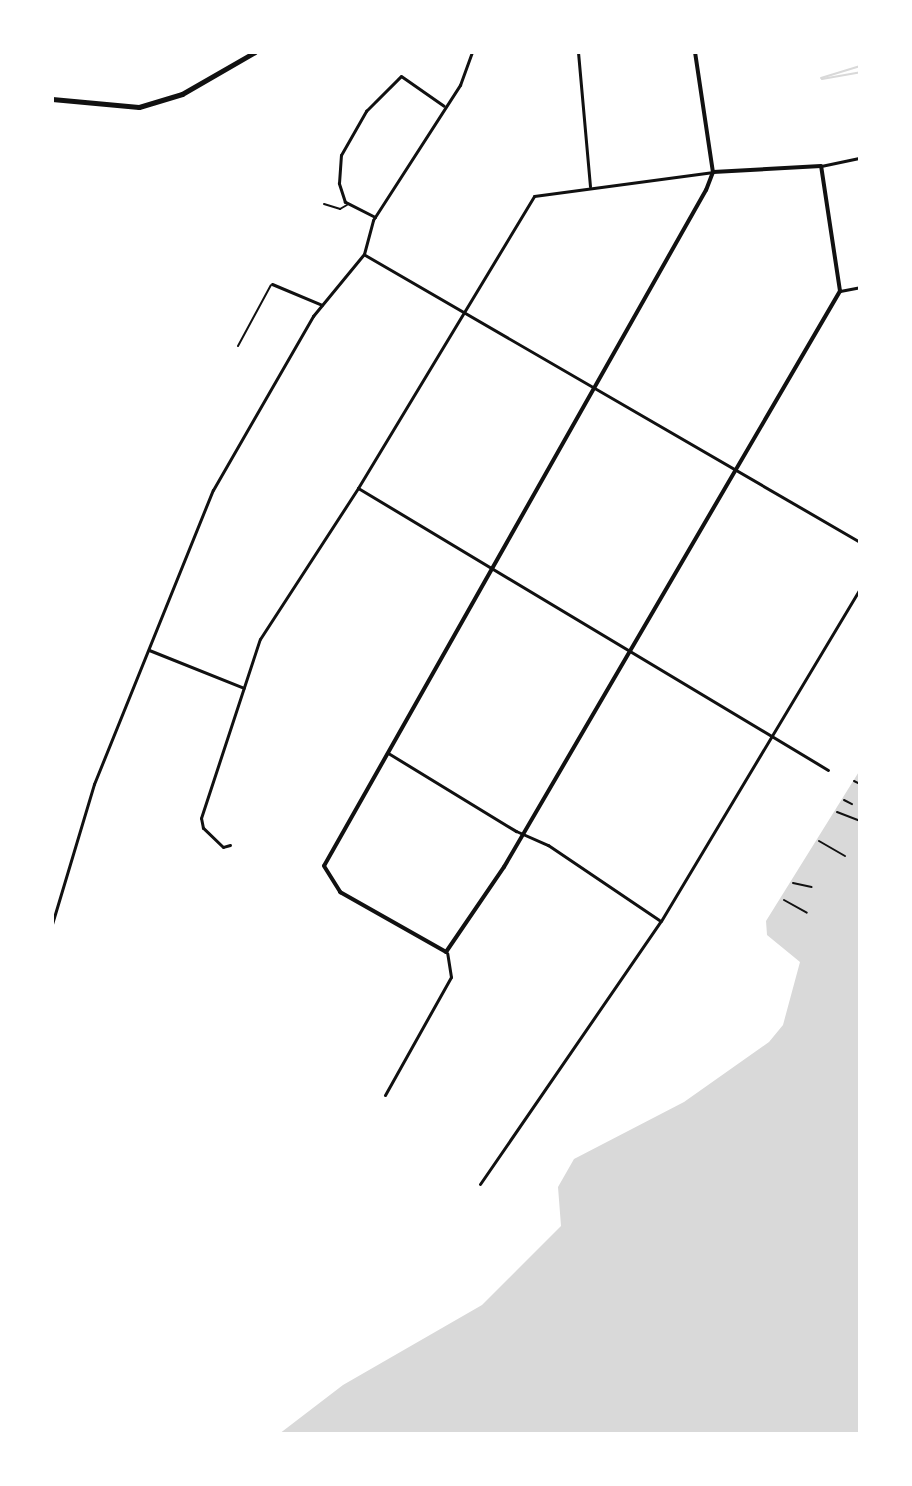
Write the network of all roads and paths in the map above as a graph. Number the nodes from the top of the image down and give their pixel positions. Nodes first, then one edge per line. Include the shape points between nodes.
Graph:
1 (255, 52) edge
2 (472, 52) edge
3 (578, 52) edge
4 (695, 52) edge
5 (52, 99) edge
6 (444, 106) junction
7 (860, 158) edge
8 (821, 166) junction
9 (713, 172) junction
10 (590, 186) junction
11 (324, 204) dead end
12 (348, 204) junction
13 (375, 217) junction
14 (364, 254) junction
15 (272, 284) joint
16 (860, 287) edge
17 (840, 291) junction
18 (322, 305) junction
19 (465, 309) junction
20 (238, 346) dead end
21 (595, 387) junction
22 (736, 467) junction
23 (358, 488) junction
24 (860, 542) edge
25 (494, 569) junction
26 (860, 589) edge
27 (149, 650) junction
28 (627, 652) junction
29 (244, 688) junction
30 (773, 738) junction
31 (388, 753) junction
32 (828, 770) dead end
33 (854, 781) dead end
34 (860, 784) edge
35 (844, 800) dead end
36 (852, 804) dead end
37 (837, 812) dead end
38 (860, 821) edge
39 (525, 832) junction
40 (819, 841) dead end
41 (230, 845) dead end
42 (845, 856) dead end
43 (793, 883) dead end
44 (816, 894) dead end
45 (784, 900) dead end
46 (807, 913) dead end
47 (661, 921) junction
48 (52, 924) edge
49 (446, 952) junction
50 (385, 1095) dead end
51 (480, 1184) dead end

1 - 5 main road via 182,94 139,107
2 - 6 street via 460,85
3 - 10 street
4 - 9 street
6 - 12 street via 409,77 395,80 366,111 341,155 339,183
6 - 13 street
7 - 8 street
8 - 9 street
8 - 17 street
9 - 10 street
9 - 21 street
10 - 19 street via 534,196
11 - 12 lane via 340,209
12 - 13 street
13 - 14 street
14 - 18 street
14 - 19 street
15 - 18 street
15 - 20 lane
16 - 17 street
17 - 22 street
18 - 27 street via 213,490
19 - 21 street
19 - 23 street
21 - 22 street
21 - 25 street
22 - 24 street
22 - 28 street
23 - 25 street
23 - 29 street via 260,639
25 - 28 street
25 - 31 street
26 - 30 street
27 - 29 street
27 - 48 street via 94,784
28 - 30 street
28 - 39 street
29 - 41 street via 201,818 203,828 223,847
30 - 32 street
30 - 47 street
31 - 39 street
31 - 49 street via 329,857 327,876 340,892
33 - 34 path
35 - 36 path
37 - 38 path
39 - 47 street
39 - 49 street
40 - 42 path
43 - 44 path
45 - 46 path
47 - 51 street
49 - 50 street via 451,977

